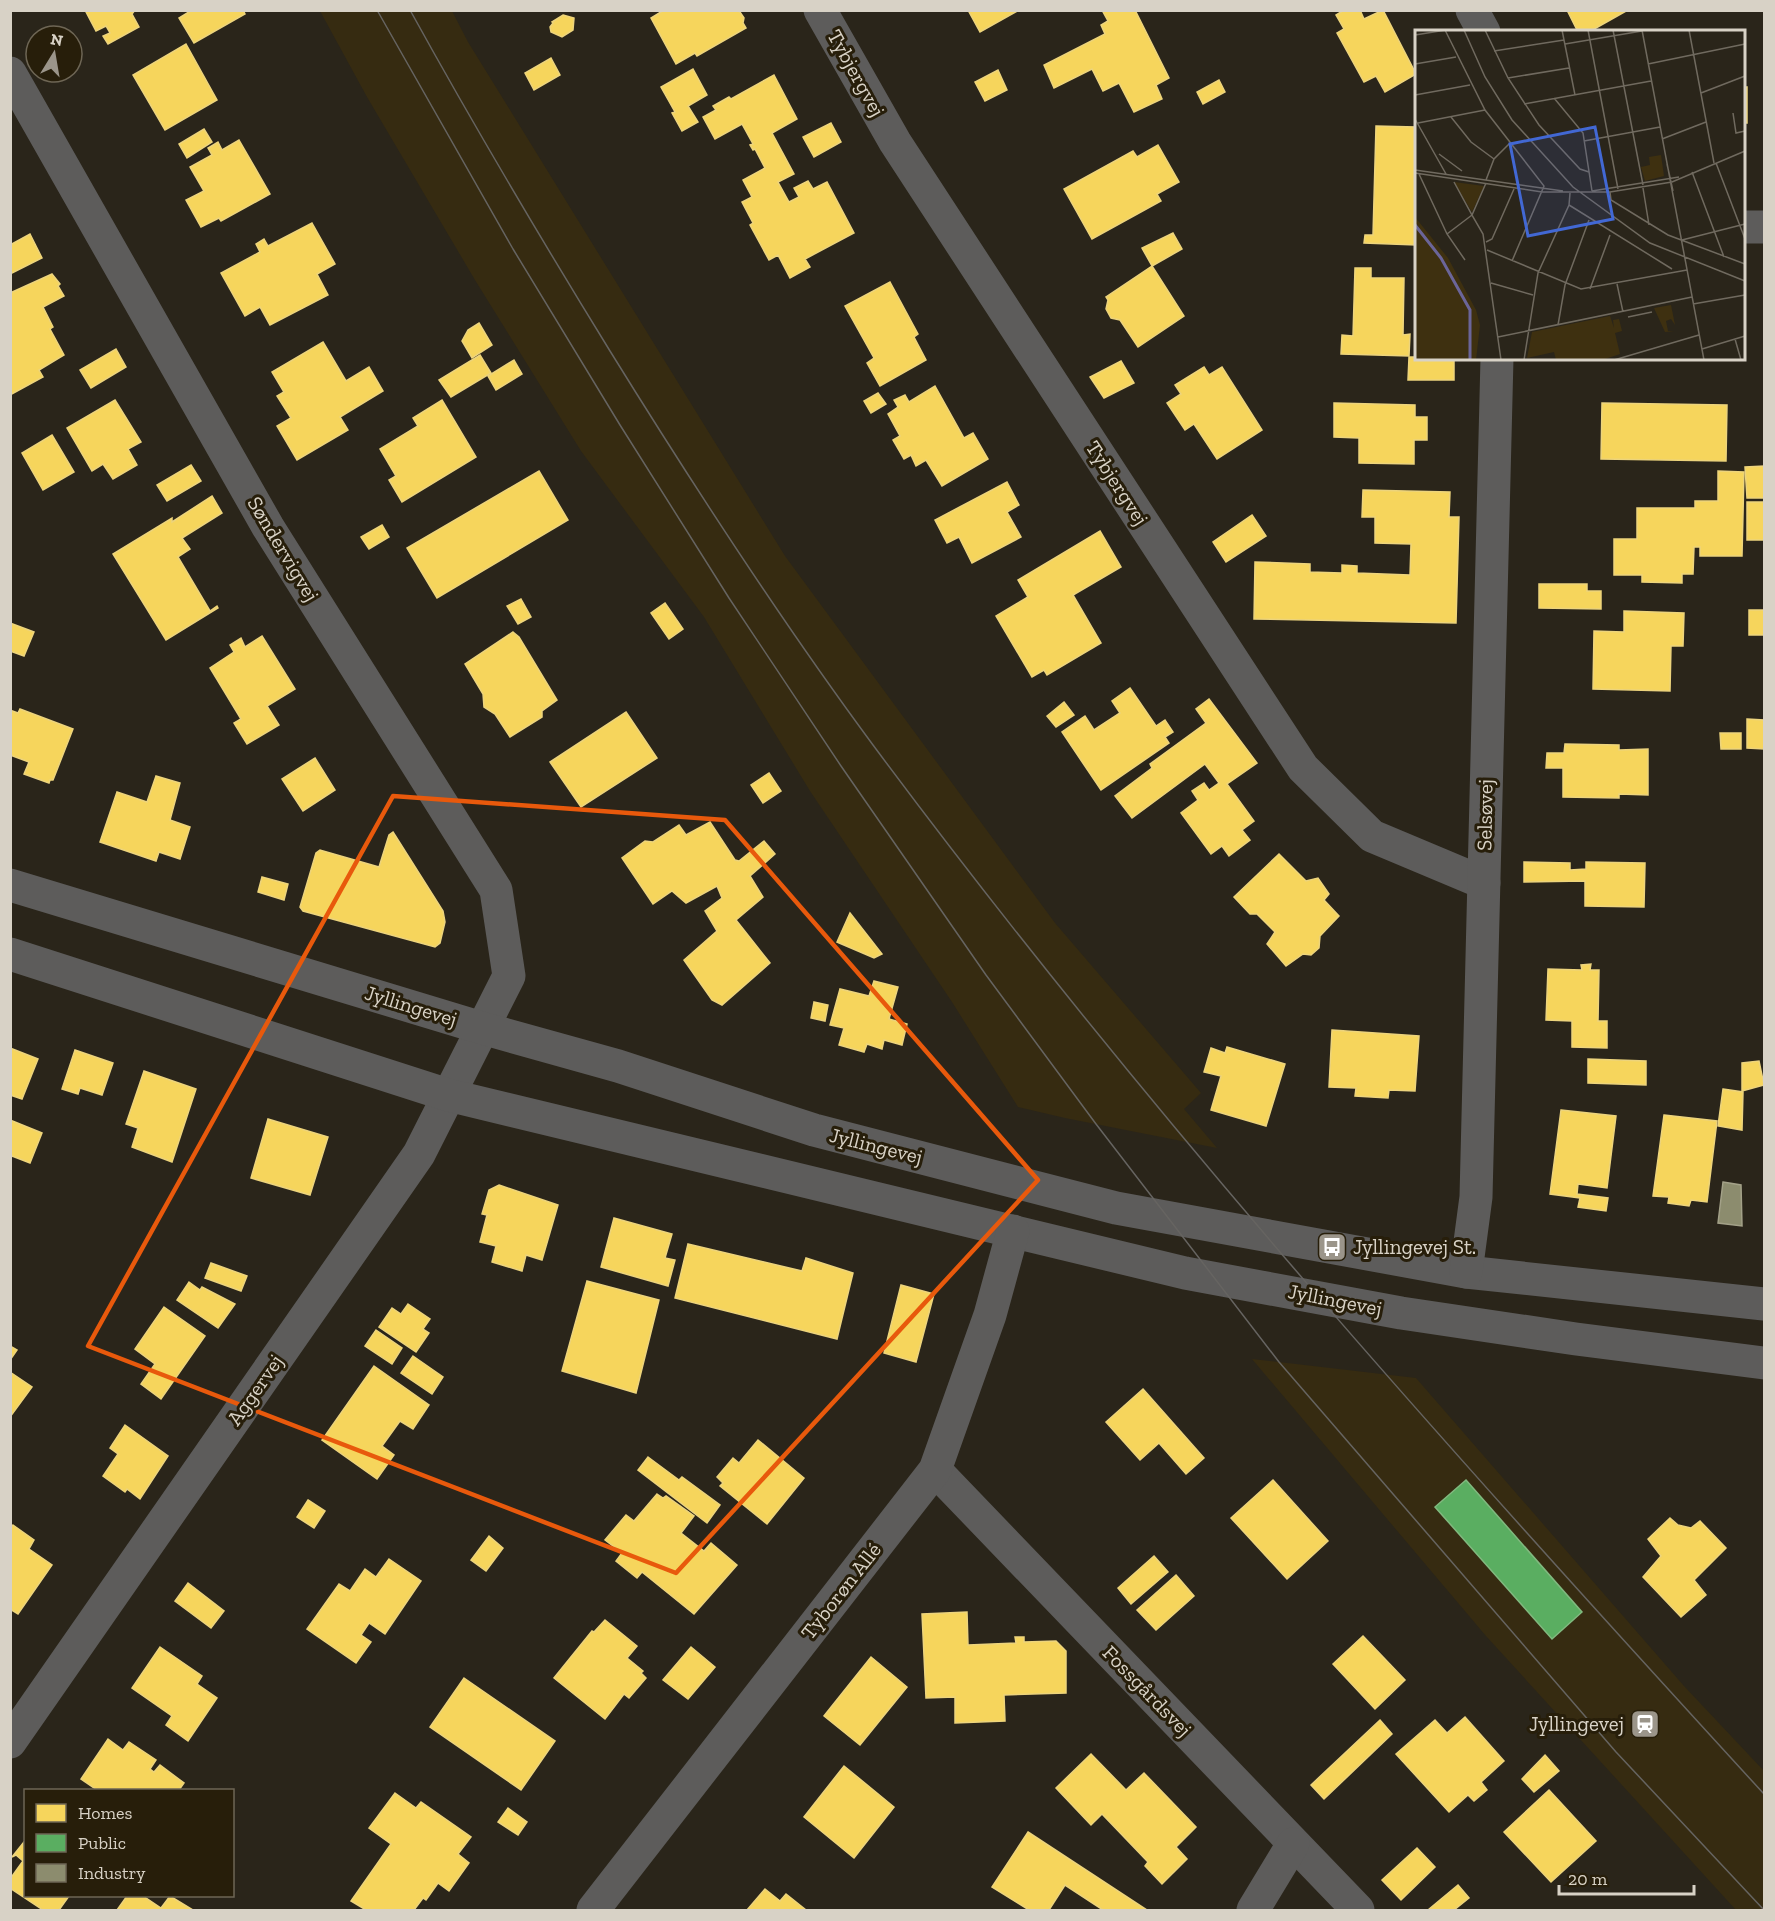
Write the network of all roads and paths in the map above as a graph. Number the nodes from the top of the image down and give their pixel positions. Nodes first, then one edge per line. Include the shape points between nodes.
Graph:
1 (820, 10) edge
2 (1472, 10) edge
3 (1483, 30) edge
4 (10, 73) edge
5 (1745, 226) edge
6 (1764, 227) edge
7 (1497, 360) edge
8 (1484, 883) junction
9 (10, 885) edge
10 (10, 954) edge
11 (482, 1028) junction
12 (448, 1095) junction
13 (1013, 1231) junction
14 (1466, 1272) junction
15 (1764, 1304) edge
16 (1764, 1363) edge
17 (935, 1470) junction
18 (10, 1742) edge
19 (1293, 1844) junction
20 (593, 1911) edge
21 (1253, 1911) edge
22 (1358, 1911) edge

1 - 8 street, Tybjergvej via 895,142 1303,768 1372,836
2 - 3 street
4 - 11 street, Søndervigvej via 268,527 496,890 508,976
5 - 6 street
7 - 8 street, Selsøvej
8 - 14 street, Selsøvej via 1476,1197
9 - 11 street, Jyllingevej
10 - 12 street, Jyllingevej
11 - 12 street, Aggervej
11 - 14 street, Jyllingevej via 618,1066 814,1130 1116,1208
12 - 13 street, Jyllingevej
12 - 18 street, Aggervej via 419,1154
13 - 16 street, Jyllingevej via 1185,1272 1401,1313
13 - 17 street, Tyborøn Allé via 990,1315
14 - 15 street, Jyllingevej
17 - 19 street, Fossgårdsvej
17 - 20 street, Tyborøn Allé
19 - 21 street
19 - 22 street, Fossgårdsvej

